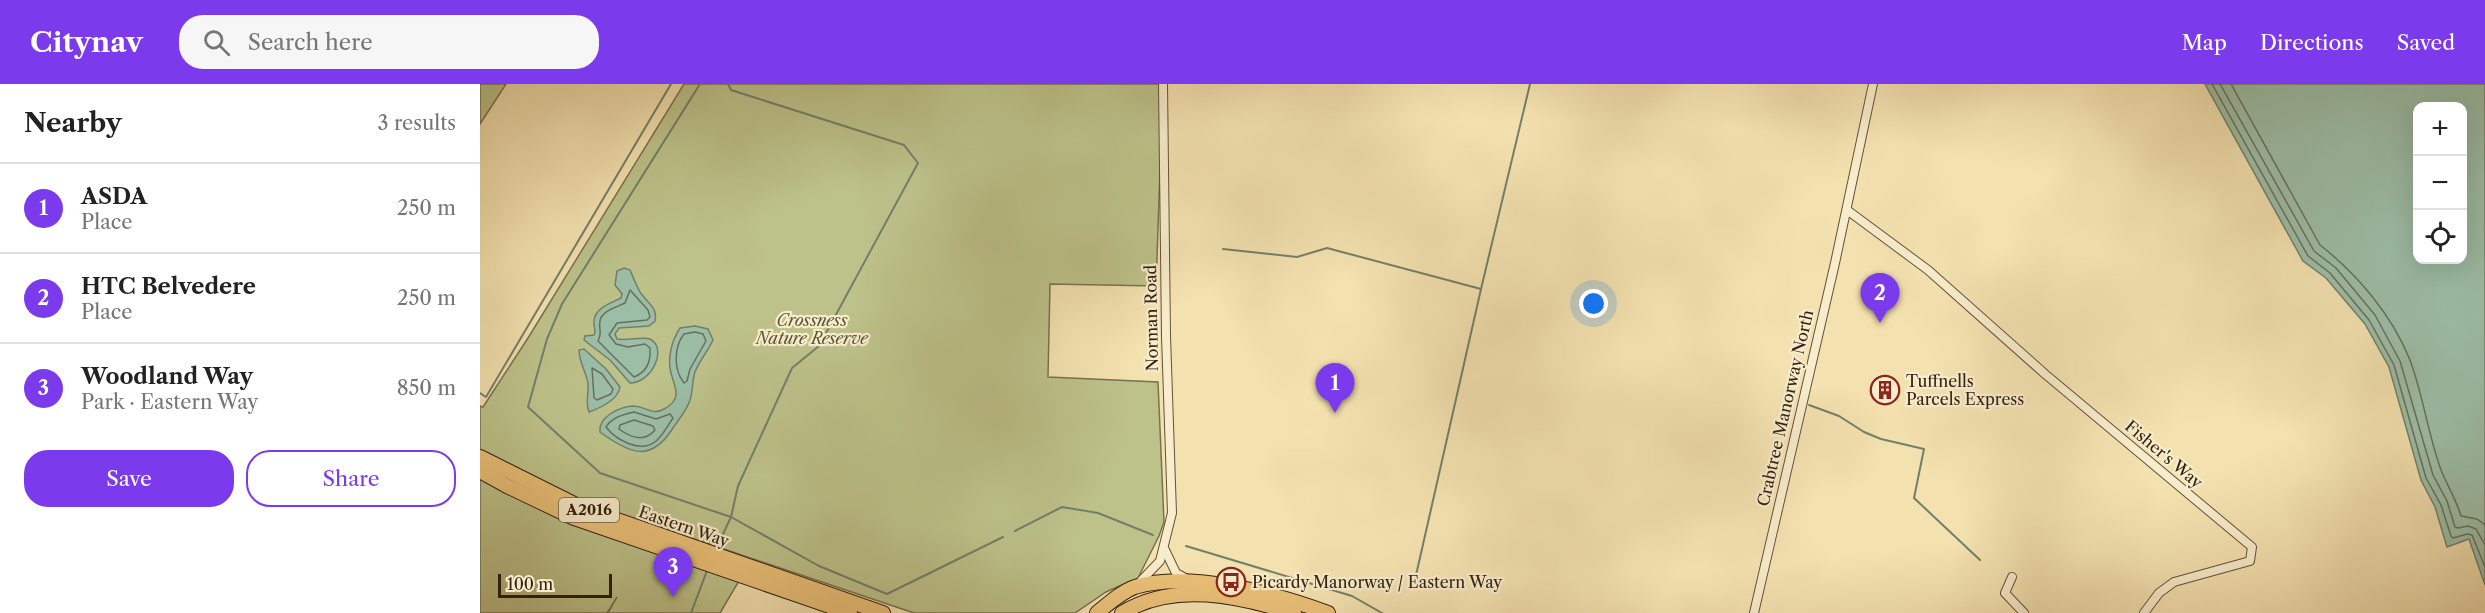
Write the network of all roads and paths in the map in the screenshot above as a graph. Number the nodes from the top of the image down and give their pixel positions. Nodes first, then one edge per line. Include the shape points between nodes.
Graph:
1 (1163, 84) edge
2 (1873, 84) edge
3 (1847, 210) junction
4 (480, 458) edge
5 (480, 471) edge
6 (1166, 545) junction
7 (701, 555) junction
8 (724, 563) junction
9 (2012, 576) dead end
10 (1193, 582) junction
11 (1134, 588) junction
12 (850, 613) edge
13 (883, 613) edge
14 (1097, 613) edge
15 (1122, 613) edge
16 (1294, 613) edge
17 (1328, 613) edge
18 (1754, 613) edge
19 (2024, 613) edge
20 (2144, 613) edge

1 - 6 street, Norman Road via 1172,494
2 - 3 street, Crabtree Manorway North
3 - 18 street, Crabtree Manorway North
3 - 20 street, Fisher's Way via 1928,270 2045,374 2253,547 2250,561 2174,582 2159,593
4 - 7 main road, Eastern Way / A2016 via 580,507
5 - 7 main road, Eastern Way / A2016 via 574,518
6 - 10 street via 1176,573
6 - 11 street, Norman Road via 1155,568
7 - 8 main road, Eastern Way / A2016
8 - 12 main road, Eastern Way / A2016
8 - 13 main road, Eastern Way / A2016
9 - 19 street via 2005,593
10 - 11 main road via 1161,582
10 - 17 main road via 1274,596
11 - 14 main road
15 - 16 main road via 1160,597 1188,594 1265,604

